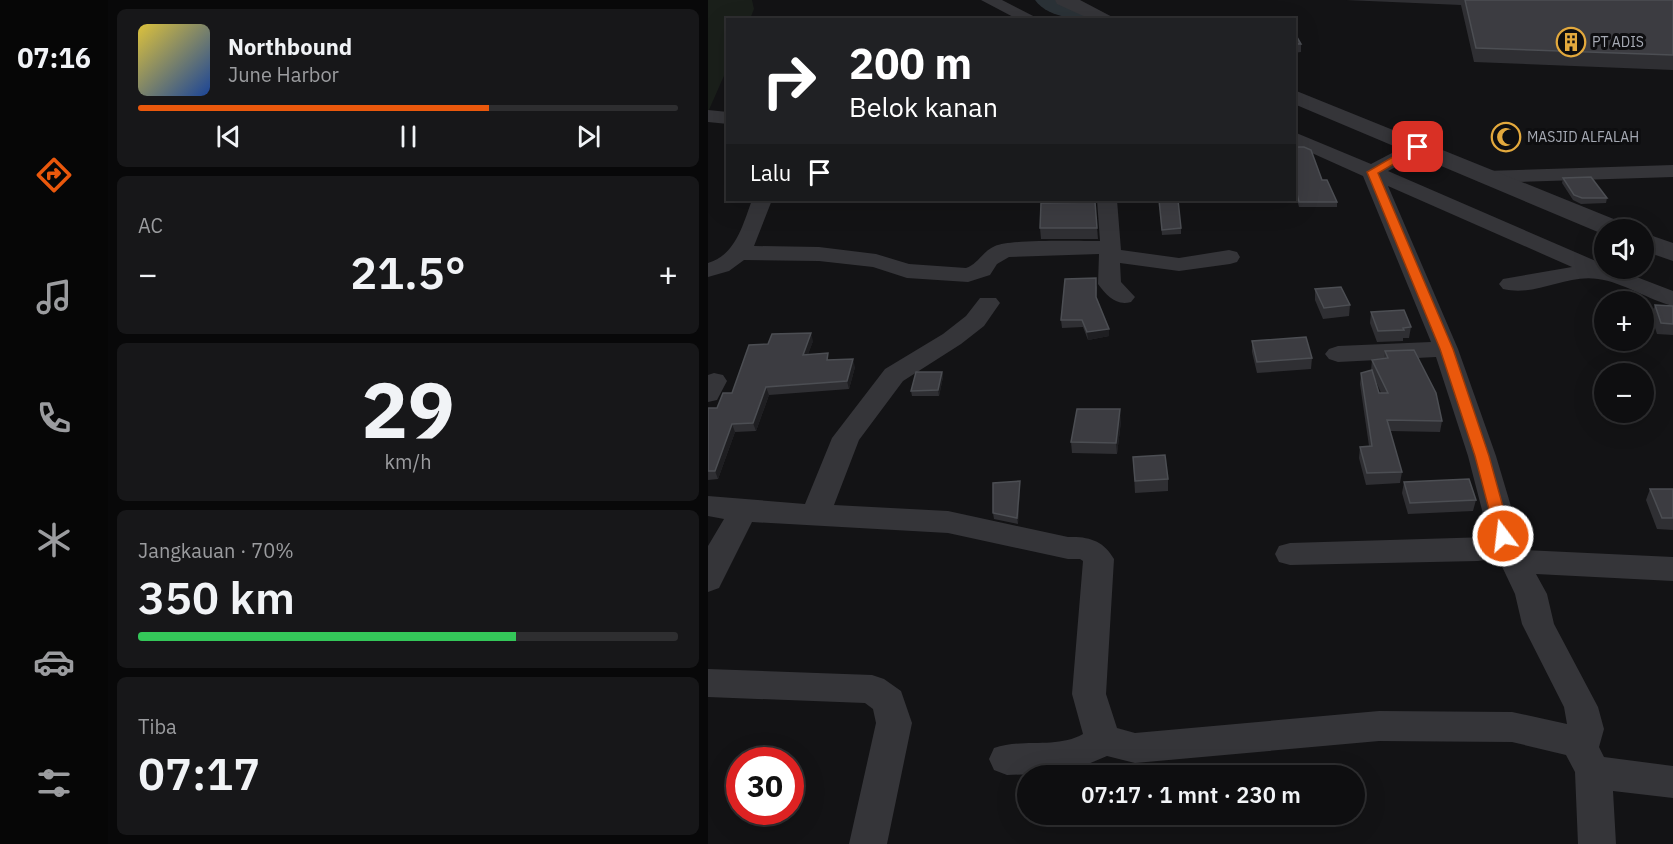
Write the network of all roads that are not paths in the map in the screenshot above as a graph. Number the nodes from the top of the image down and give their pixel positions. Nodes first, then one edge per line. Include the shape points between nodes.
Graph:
1 (989, 0) edge
2 (1064, 0) edge
3 (1029, 18) edge
4 (1105, 18) edge
5 (1296, 97) edge
6 (708, 116) edge
7 (726, 118) edge
8 (1296, 138) edge
9 (1398, 158) junction
10 (1672, 160) edge
11 (1485, 177) junction
12 (762, 201) edge
13 (1107, 201) edge
14 (1594, 221) edge
15 (1654, 245) edge
16 (1111, 252) junction
17 (741, 253) junction
18 (1673, 253) edge
19 (1229, 257) dead end
20 (1594, 267) edge
21 (708, 270) edge
22 (1594, 274) edge
23 (1620, 279) edge
24 (1511, 284) dead end
25 (1123, 297) dead end
26 (1673, 299) edge
27 (988, 303) dead end
28 (1446, 349) junction
29 (1338, 354) dead end
30 (708, 506) edge
31 (743, 511) junction
32 (816, 513) junction
33 (1290, 554) dead end
34 (1510, 554) junction
35 (1673, 569) edge
36 (708, 580) edge
37 (708, 683) edge
38 (1103, 740) junction
39 (1586, 757) junction
40 (1007, 759) dead end
41 (1673, 782) edge
42 (868, 844) edge
43 (1597, 844) edge

1 - 3 street
2 - 4 street
5 - 9 street
6 - 7 street
8 - 9 street
9 - 11 street
9 - 20 street
9 - 28 street
10 - 11 street
11 - 14 street
12 - 17 street
13 - 16 street
15 - 18 street
16 - 17 street via 1004,250 981,270 968,275 907,271 876,261 819,254
16 - 19 street via 1188,265
16 - 25 street via 1110,284
17 - 21 street via 724,266
22 - 24 street via 1545,277 1534,285
23 - 26 street
27 - 32 street via 975,321 952,339 894,375 846,438
28 - 29 street
28 - 34 street
30 - 31 street
31 - 32 street
31 - 36 street
32 - 38 street via 948,522 1068,548 1086,547 1094,552 1099,559 1089,694
33 - 34 street via 1478,550
34 - 35 street
34 - 39 street via 1531,594 1538,624 1581,707
37 - 42 street via 872,689 889,701 894,723
38 - 39 street via 1135,748 1379,726 1512,727
38 - 40 street via 1089,751 1069,756
39 - 41 street
39 - 43 street

